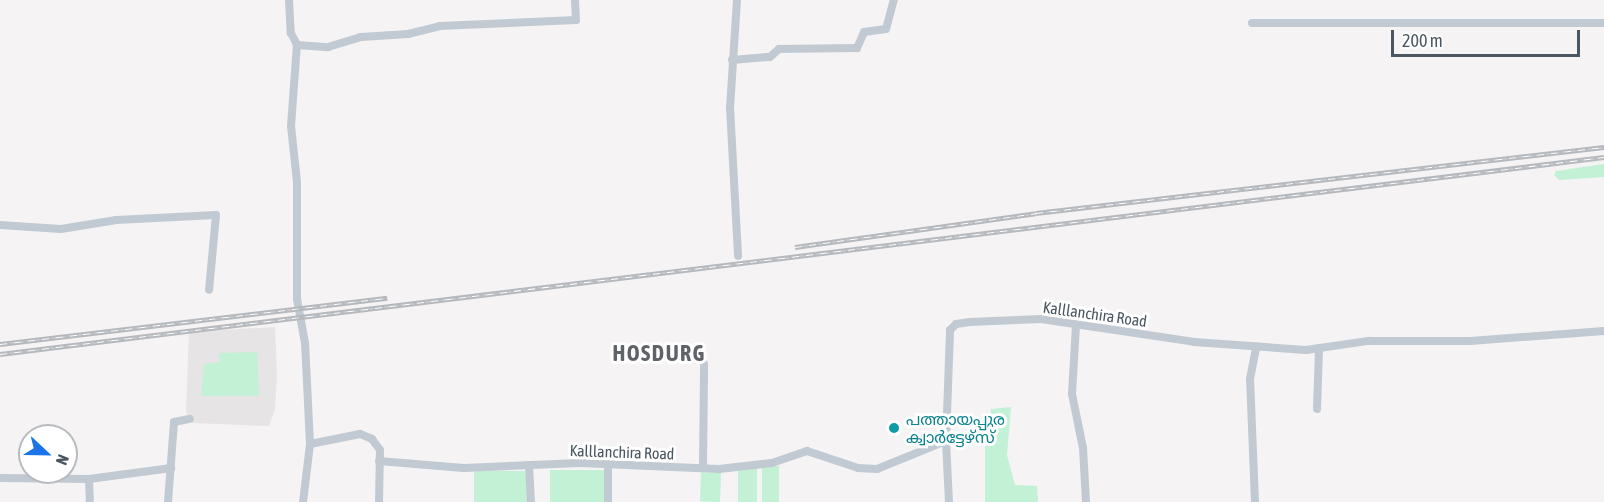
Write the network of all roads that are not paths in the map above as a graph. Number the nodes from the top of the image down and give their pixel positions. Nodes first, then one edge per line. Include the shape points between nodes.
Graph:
1 (289, 0) edge
2 (574, 0) edge
3 (736, 0) edge
4 (894, 0) edge
5 (1252, 23) dead end
6 (1604, 23) edge
7 (297, 45) junction
8 (732, 60) junction
9 (0, 225) edge
10 (738, 256) dead end
11 (210, 290) dead end
12 (1076, 325) junction
13 (1604, 331) edge
14 (1256, 347) junction
15 (1318, 348) junction
16 (704, 364) dead end
17 (1317, 409) dead end
18 (190, 419) dead end
19 (946, 441) junction
20 (310, 444) junction
21 (379, 461) junction
22 (608, 464) junction
23 (529, 465) junction
24 (171, 468) junction
25 (704, 468) junction
26 (0, 478) edge
27 (89, 479) junction
28 (90, 502) edge
29 (168, 502) edge
30 (303, 502) edge
31 (380, 502) edge
32 (531, 502) edge
33 (608, 502) edge
34 (949, 502) edge
35 (1086, 502) edge
36 (1255, 502) edge

1 - 7 street via 291,33
2 - 7 street via 576,20 568,22 449,26 362,37 328,47
3 - 8 street
4 - 8 street via 885,29 864,32 857,48 779,49 771,57
5 - 6 street
7 - 20 street via 291,126 297,182 297,299 305,343
8 - 10 street via 731,189
9 - 11 street via 61,229 116,220 216,215
12 - 14 street, Kalllanchira Road
12 - 19 street, Kalllanchira Road via 1041,319 956,324 948,338
12 - 35 street via 1072,394 1083,448
13 - 15 street, Kalllanchira Road via 1470,341 1368,341
14 - 15 street, Kalllanchira Road
14 - 36 street via 1250,379
15 - 17 street
16 - 25 street
18 - 24 street via 174,422
19 - 25 street, Kalllanchira Road via 877,469 858,468 807,451 772,462
19 - 34 street
20 - 21 street via 360,434 372,439 380,450
20 - 30 street
21 - 23 street, Kalllanchira Road via 464,468
21 - 31 street
22 - 23 street, Kalllanchira Road
22 - 25 street, Kalllanchira Road
22 - 33 street
23 - 32 street
24 - 27 street
24 - 29 street
26 - 27 street
27 - 28 street

